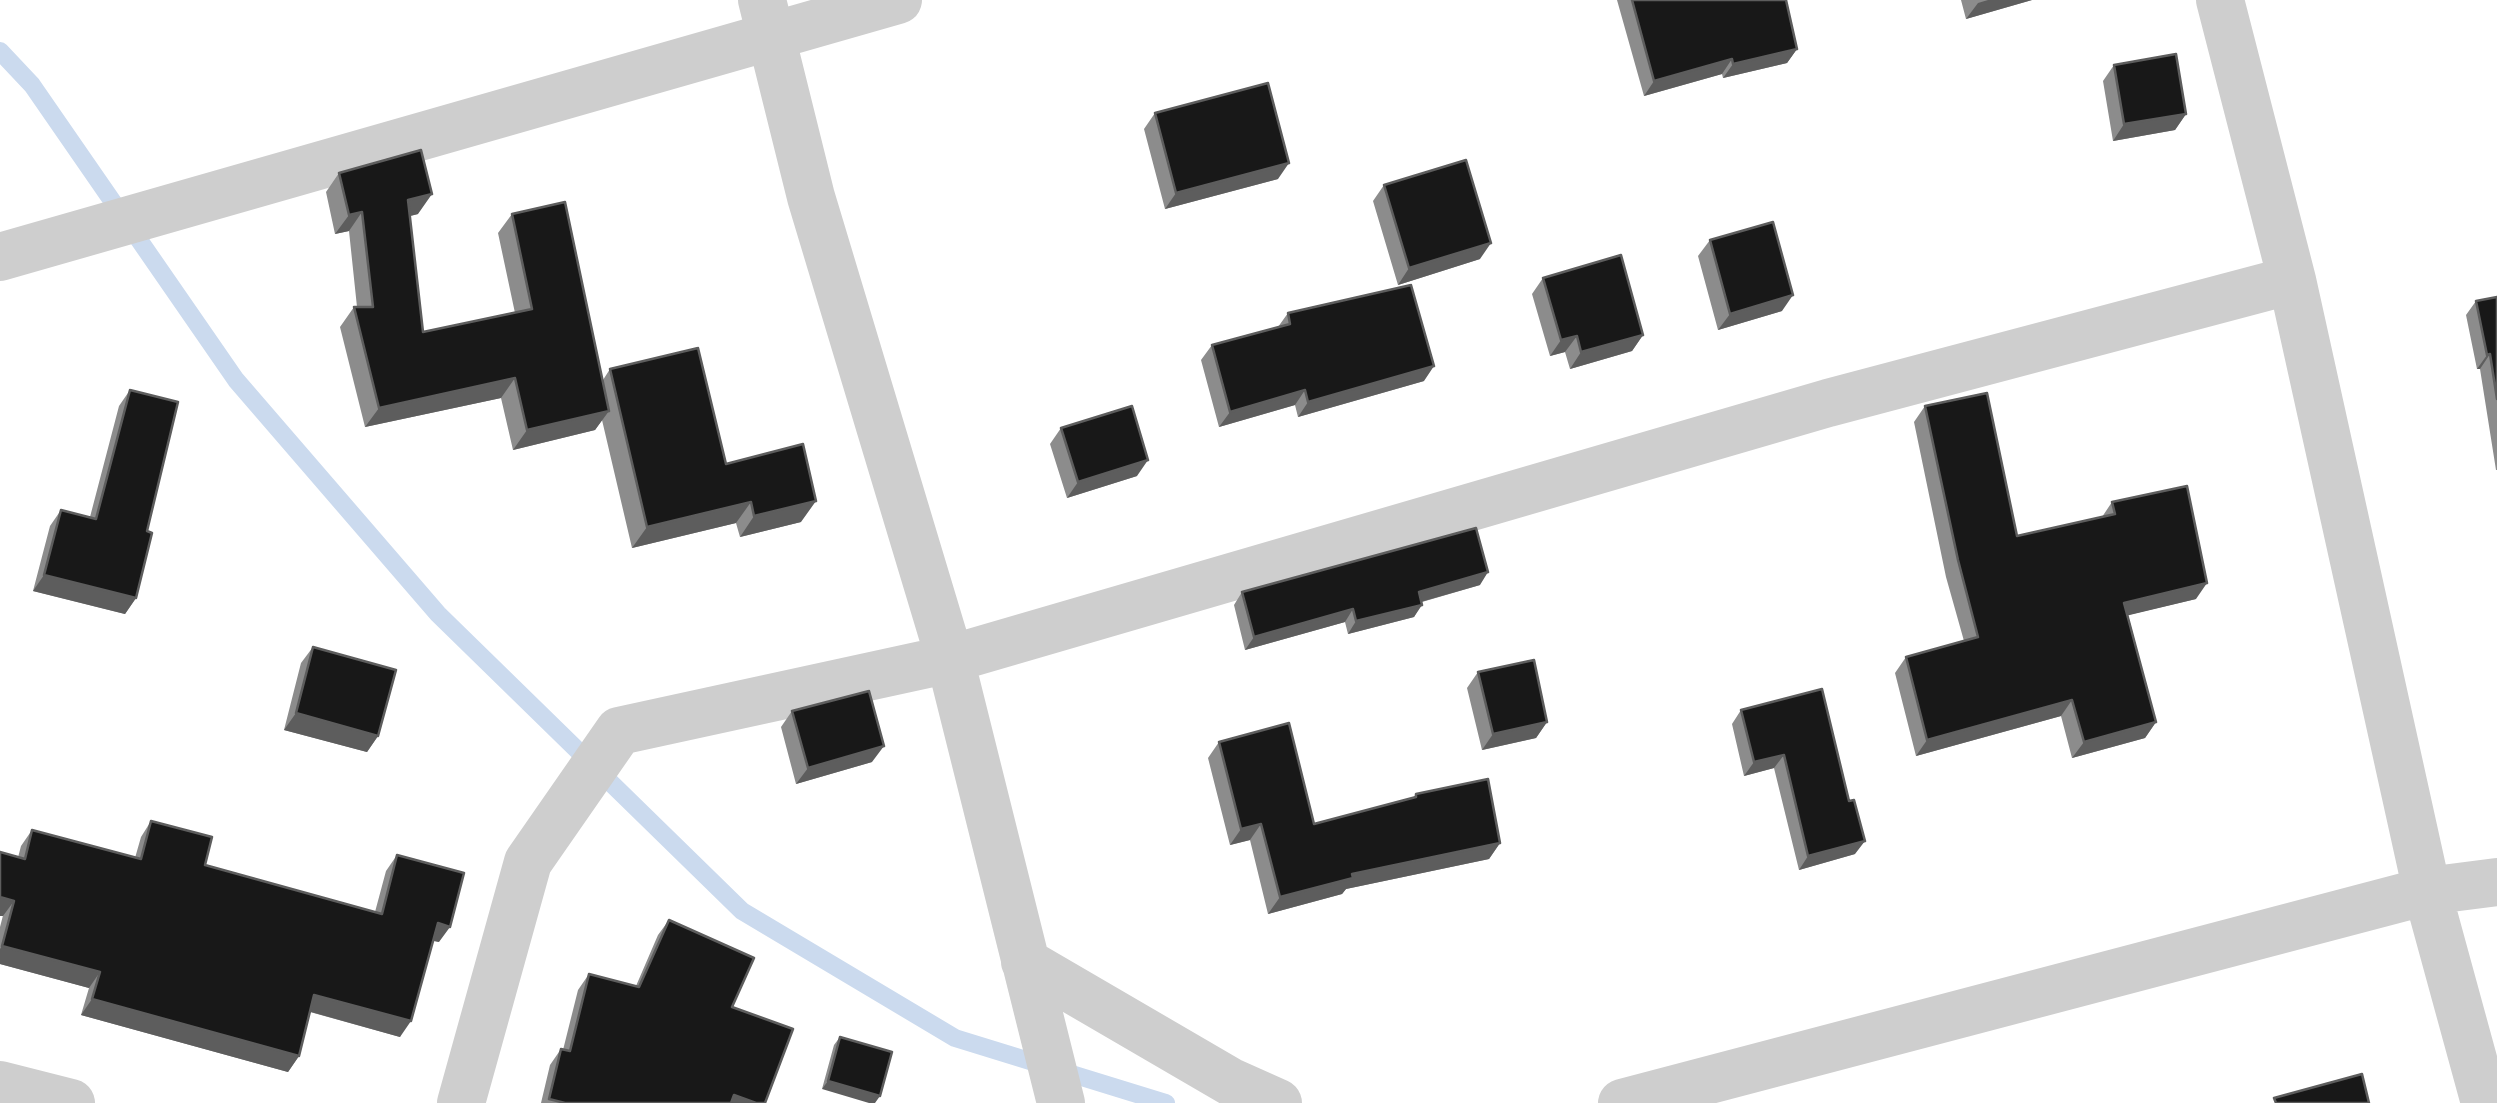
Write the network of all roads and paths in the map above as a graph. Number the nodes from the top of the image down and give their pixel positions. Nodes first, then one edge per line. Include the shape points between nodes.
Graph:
1 (898, 0) edge
2 (2220, 0) edge
3 (767, 18) edge
4 (0, 256) edge
5 (2292, 280) junction
6 (950, 659) junction
7 (2497, 882) edge
8 (2427, 891) junction
9 (1025, 962) junction
10 (0, 1085) edge
11 (72, 1103) edge
12 (462, 1103) edge
13 (1061, 1103) edge
14 (1278, 1103) edge
15 (1622, 1103) edge
16 (2485, 1103) edge

1 - 3 street
2 - 5 street
3 - 4 street
3 - 6 street via 812,197
5 - 6 street via 1828,403
5 - 8 street
6 - 9 street
6 - 12 street via 619,731 528,862
7 - 8 street
8 - 15 street
8 - 16 street
9 - 13 street
9 - 14 street via 1230,1082
10 - 11 street

